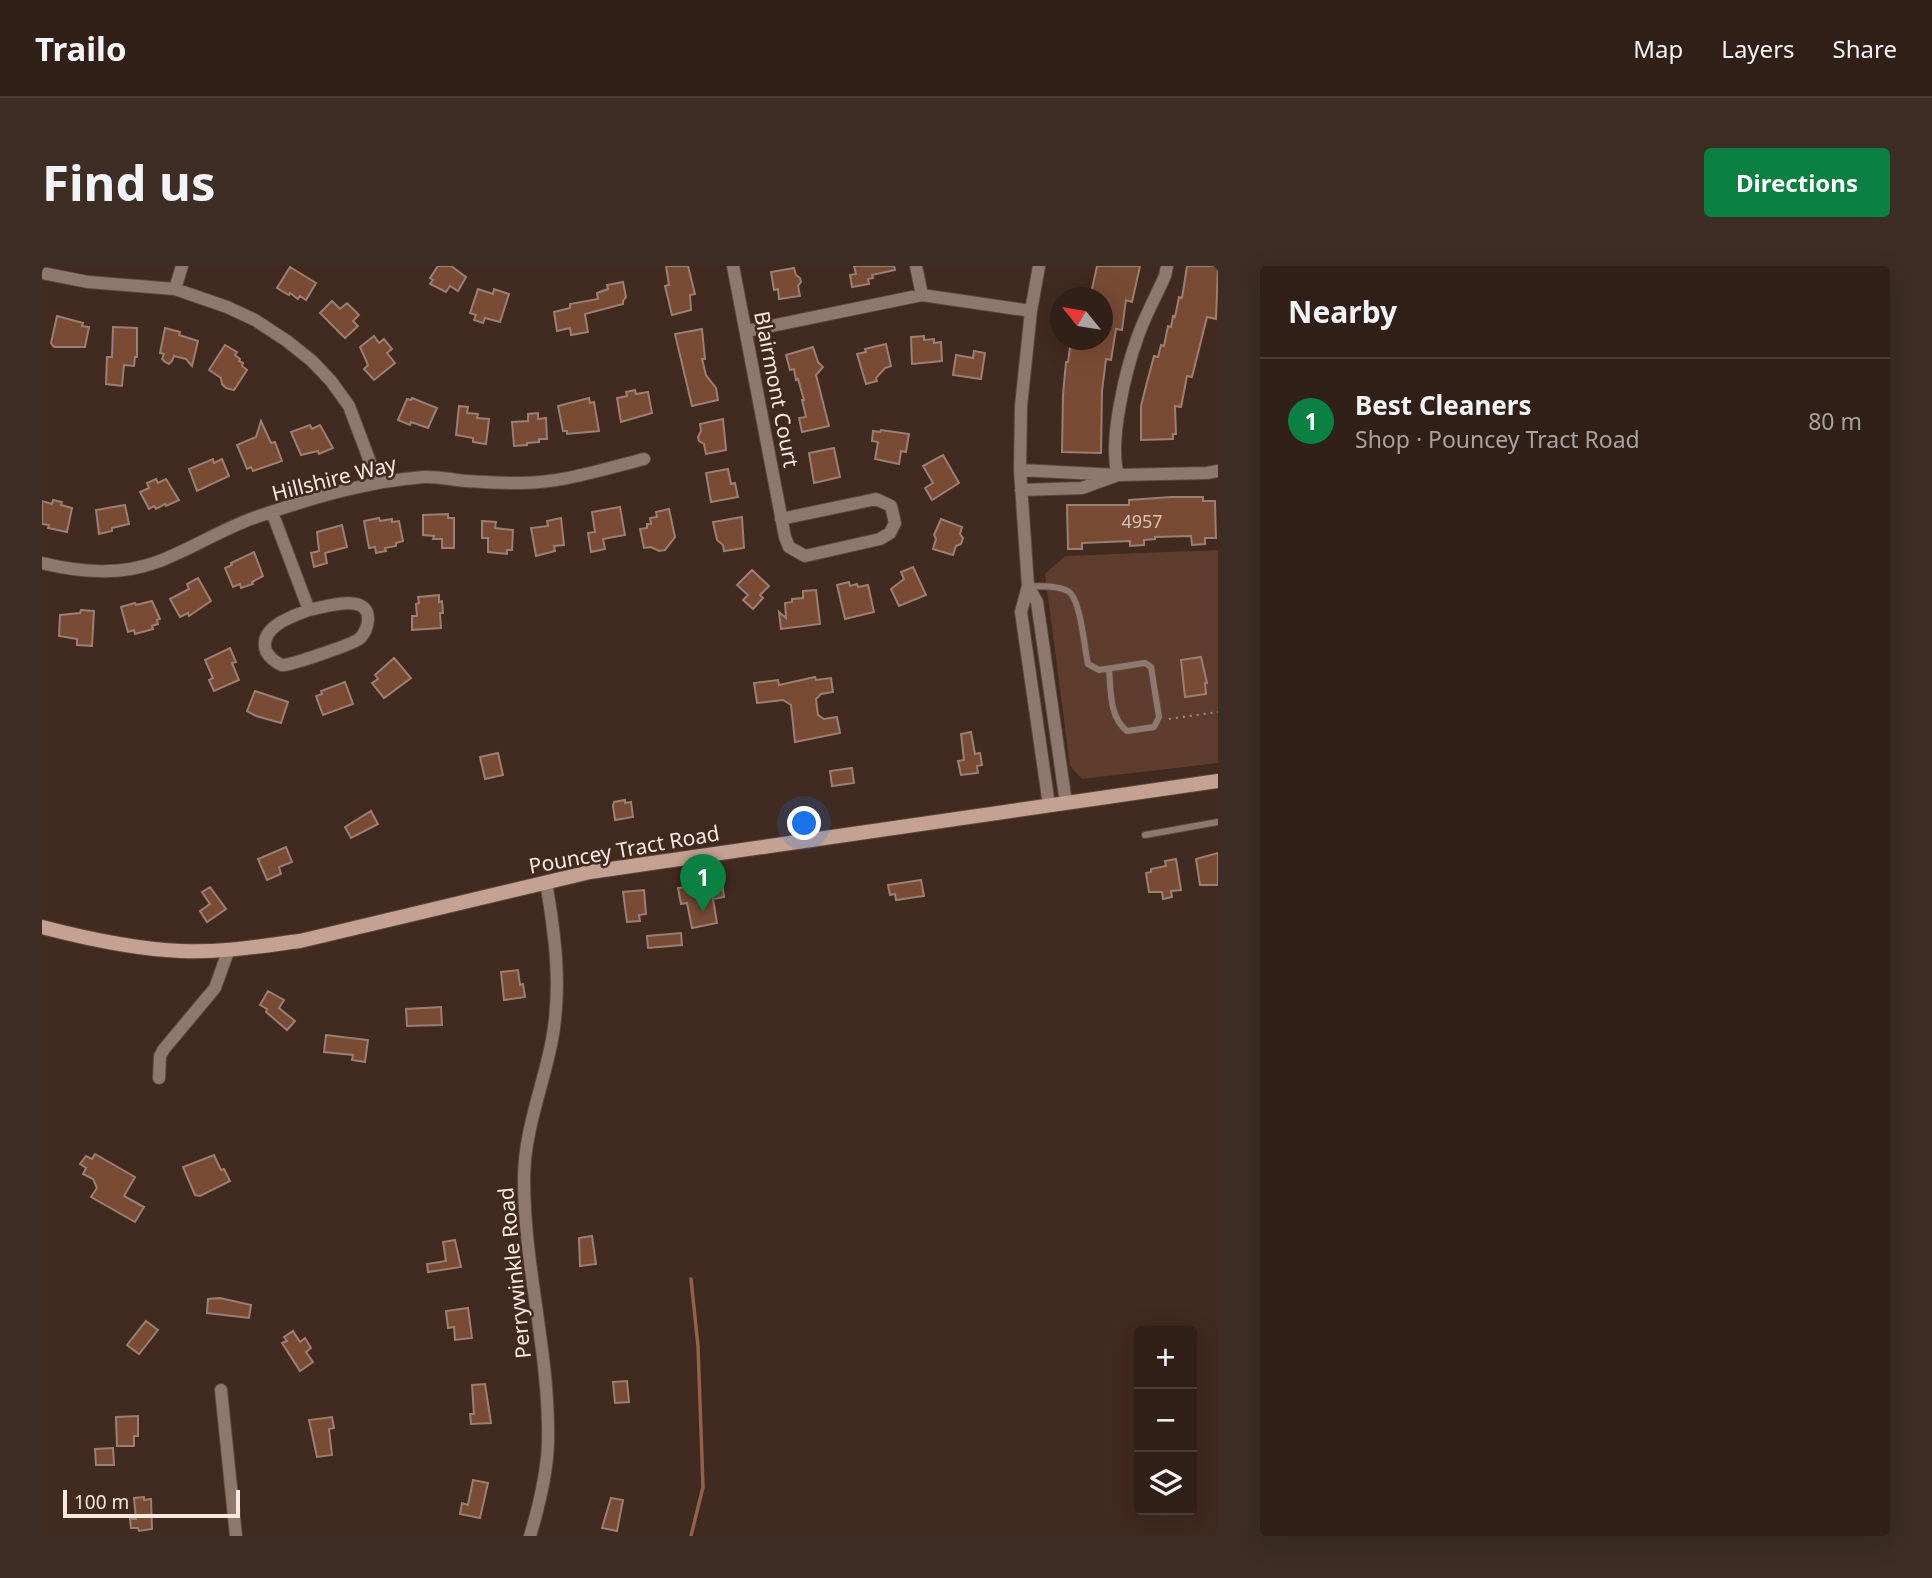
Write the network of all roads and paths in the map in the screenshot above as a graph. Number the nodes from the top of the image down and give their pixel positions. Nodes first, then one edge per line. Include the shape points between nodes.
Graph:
1 (182, 266) edge
2 (733, 266) edge
3 (916, 266) edge
4 (1039, 266) edge
5 (1167, 266) edge
6 (42, 273) edge
7 (176, 289) junction
8 (922, 295) junction
9 (1031, 311) junction
10 (747, 331) junction
11 (644, 459) dead end
12 (1020, 470) junction
13 (1218, 471) edge
14 (1118, 475) junction
15 (378, 483) junction
16 (1021, 490) junction
17 (272, 512) junction
18 (782, 519) junction
19 (42, 563) edge
20 (1028, 586) junction
21 (309, 610) junction
22 (1109, 669) junction
23 (1218, 712) edge
24 (1157, 720) junction
25 (1218, 781) edge
26 (1066, 803) junction
27 (1049, 805) junction
28 (1218, 822) edge
29 (1145, 835) dead end
30 (546, 882) junction
31 (42, 927) edge
32 (229, 950) junction
33 (159, 1078) dead end
34 (221, 1390) dead end
35 (236, 1536) edge
36 (530, 1536) edge

1 - 7 street
2 - 10 street, Blairmont Court
3 - 8 street
4 - 9 street
5 - 14 street via 1138,336 1123,392 1117,426
6 - 7 street
7 - 15 street via 255,320 312,361 349,406
8 - 9 street
8 - 10 street
9 - 12 street
10 - 18 street, Blairmont Court
11 - 15 street, Hillshire Way via 540,482 436,477
12 - 14 street
12 - 16 street
13 - 14 street
14 - 16 street via 1082,488
15 - 17 street, Hillshire Way
16 - 20 street
17 - 19 street, Hillshire Way via 139,567 74,571
17 - 21 street
18 - 18 street, Blairmont Court via 789,547 805,556 880,539 895,523 891,506 876,499
20 - 22 lane via 1071,593 1078,603 1088,664
20 - 26 street via 1037,602
20 - 27 street via 1021,612
21 - 21 street via 355,603 369,615 368,623 360,639 343,646 284,665 272,659 266,650 271,628
22 - 24 lane via 1145,663 1150,667
22 - 24 lane via 1119,725 1127,731 1154,727
23 - 24 path
25 - 26 main road, Pouncey Tract Road
26 - 27 main road, Pouncey Tract Road
27 - 30 main road, Pouncey Tract Road via 646,863
28 - 29 lane
30 - 32 main road, Pouncey Tract Road via 300,941
30 - 36 street, Perrywinkle Road via 555,940 556,1012 528,1136 524,1177 548,1441
31 - 32 main road, Pouncey Tract Road via 129,946
32 - 33 street via 215,988 160,1056
34 - 35 street

